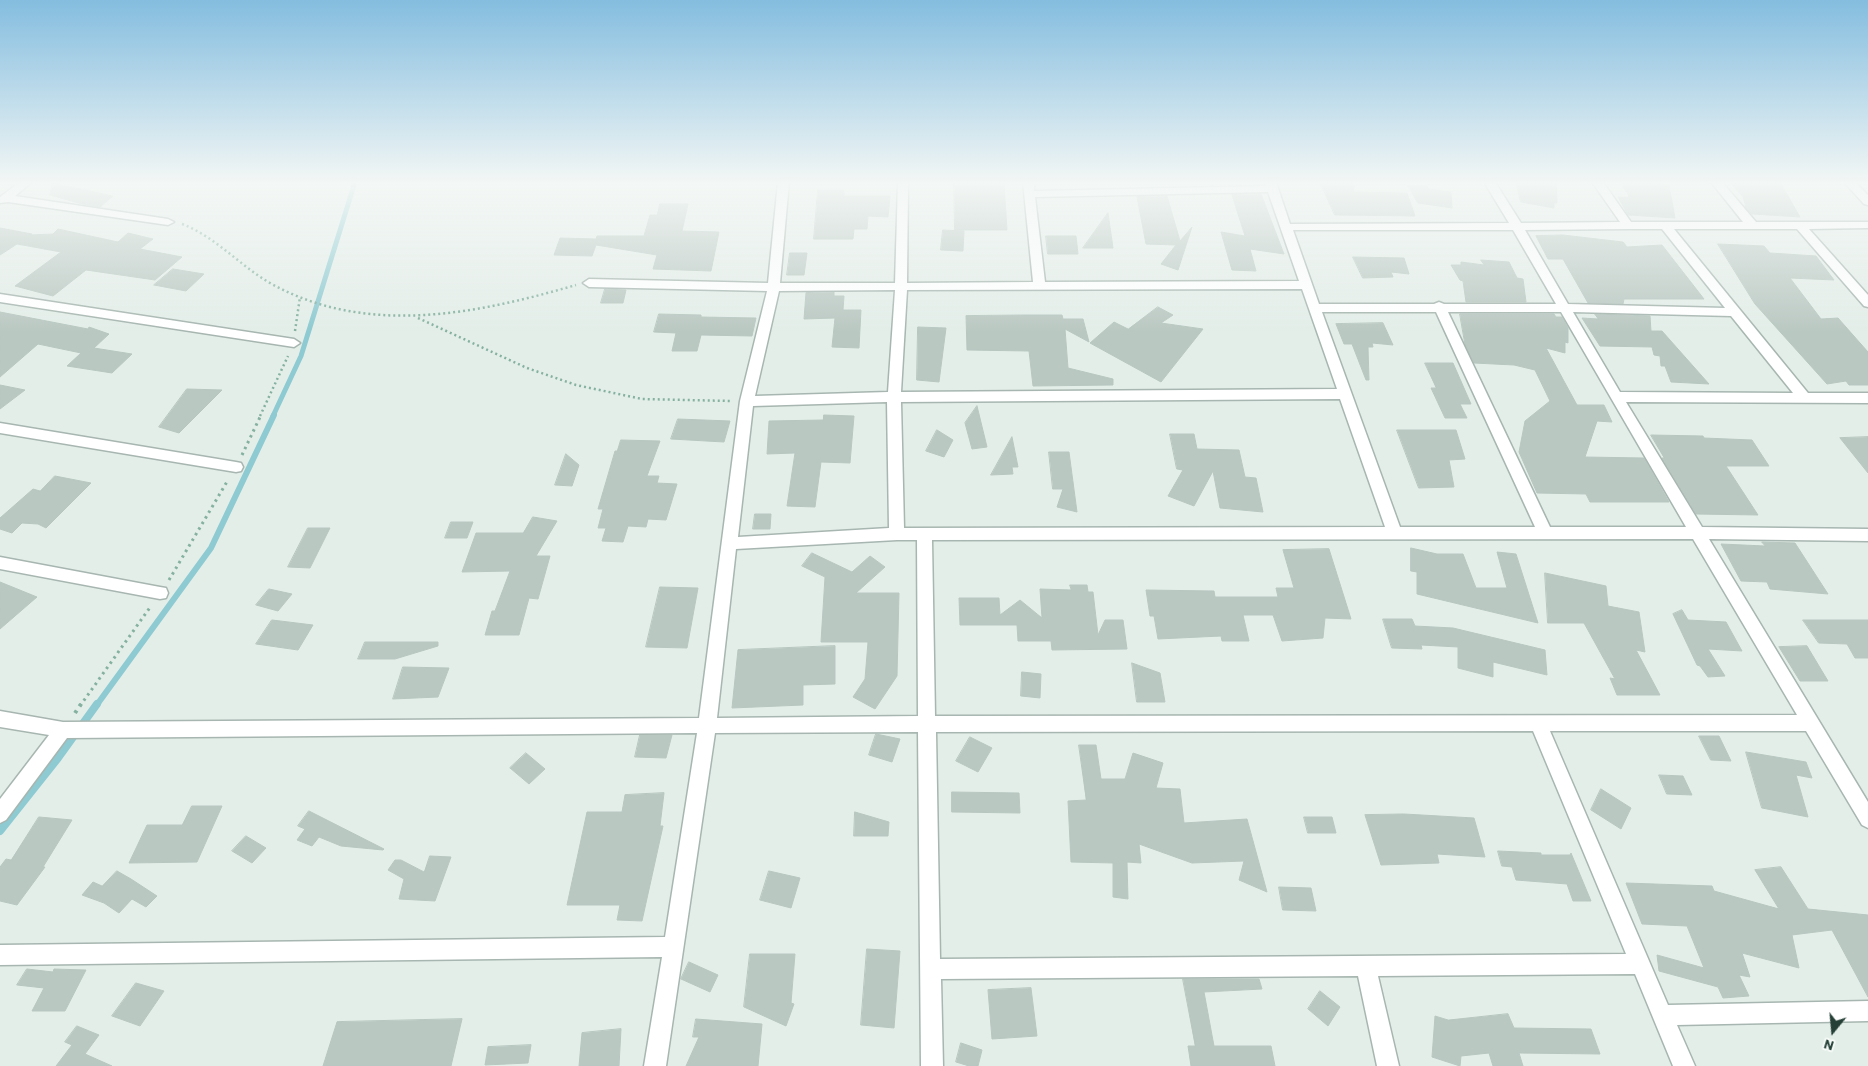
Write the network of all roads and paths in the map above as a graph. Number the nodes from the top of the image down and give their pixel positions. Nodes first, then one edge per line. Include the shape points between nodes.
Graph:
1 (202, 232) edge
2 (779, 232) edge
3 (902, 232) edge
4 (1033, 232) edge
5 (1288, 232) edge
6 (1520, 232) edge
7 (1670, 232) edge
8 (1806, 232) edge
9 (589, 283) joint
10 (901, 285) junction
11 (1306, 285) junction
12 (1039, 286) junction
13 (774, 287) junction
14 (300, 297) junction
15 (0, 298) edge
16 (1868, 303) edge
17 (1439, 306) junction
18 (1314, 308) junction
19 (1565, 308) junction
20 (1736, 312) junction
21 (416, 317) junction
22 (294, 343) junction
23 (1345, 394) junction
24 (894, 397) junction
25 (1616, 397) junction
26 (1804, 397) junction
27 (1868, 398) edge
28 (747, 401) junction
29 (0, 428) edge
30 (236, 467) junction
31 (1697, 532) junction
32 (1394, 533) junction
33 (1545, 533) junction
34 (897, 534) junction
35 (924, 534) junction
36 (1868, 534) edge
37 (730, 543) junction
38 (0, 563) edge
39 (160, 593) junction
40 (0, 718) edge
41 (1538, 723) junction
42 (1811, 723) junction
43 (927, 724) junction
44 (707, 726) junction
45 (63, 730) junction
46 (0, 814) edge
47 (1868, 819) edge
48 (674, 947) junction
49 (0, 955) edge
50 (1642, 964) junction
51 (1366, 966) junction
52 (930, 968) junction
53 (1868, 1011) edge
54 (1663, 1016) junction
55 (655, 1066) edge
56 (932, 1066) edge
57 (1388, 1066) edge
58 (1684, 1066) edge

1 - 14 path via 270,283
2 - 13 street
3 - 10 street
4 - 12 street
5 - 11 street
6 - 19 street
7 - 20 street
8 - 16 street
9 - 13 street
9 - 21 path via 502,305
10 - 12 street
10 - 13 street
10 - 24 street
11 - 12 street
11 - 18 street
13 - 28 street
14 - 21 path via 344,312
14 - 22 path
15 - 22 street
17 - 18 street
17 - 19 street
17 - 33 street
18 - 23 street
19 - 20 street
19 - 25 street
20 - 26 street
21 - 28 path via 457,332 516,364 568,383 615,395
22 - 30 path
23 - 24 street
23 - 32 street
24 - 28 street
24 - 34 street
25 - 26 street
25 - 31 street
26 - 27 street
28 - 37 street
29 - 30 street
30 - 39 path
31 - 33 street
31 - 36 street
31 - 42 street
32 - 33 street
32 - 35 street
34 - 35 street
34 - 37 street
35 - 43 street
37 - 44 street
38 - 39 street
39 - 45 path
40 - 45 street
41 - 42 street
41 - 43 street
41 - 50 street
42 - 47 street
43 - 44 street
43 - 52 street
44 - 45 street
44 - 48 street
45 - 46 street
48 - 49 street
48 - 55 street
50 - 51 street
50 - 54 street
51 - 52 street
51 - 57 street
52 - 56 street
53 - 54 street
54 - 58 street

